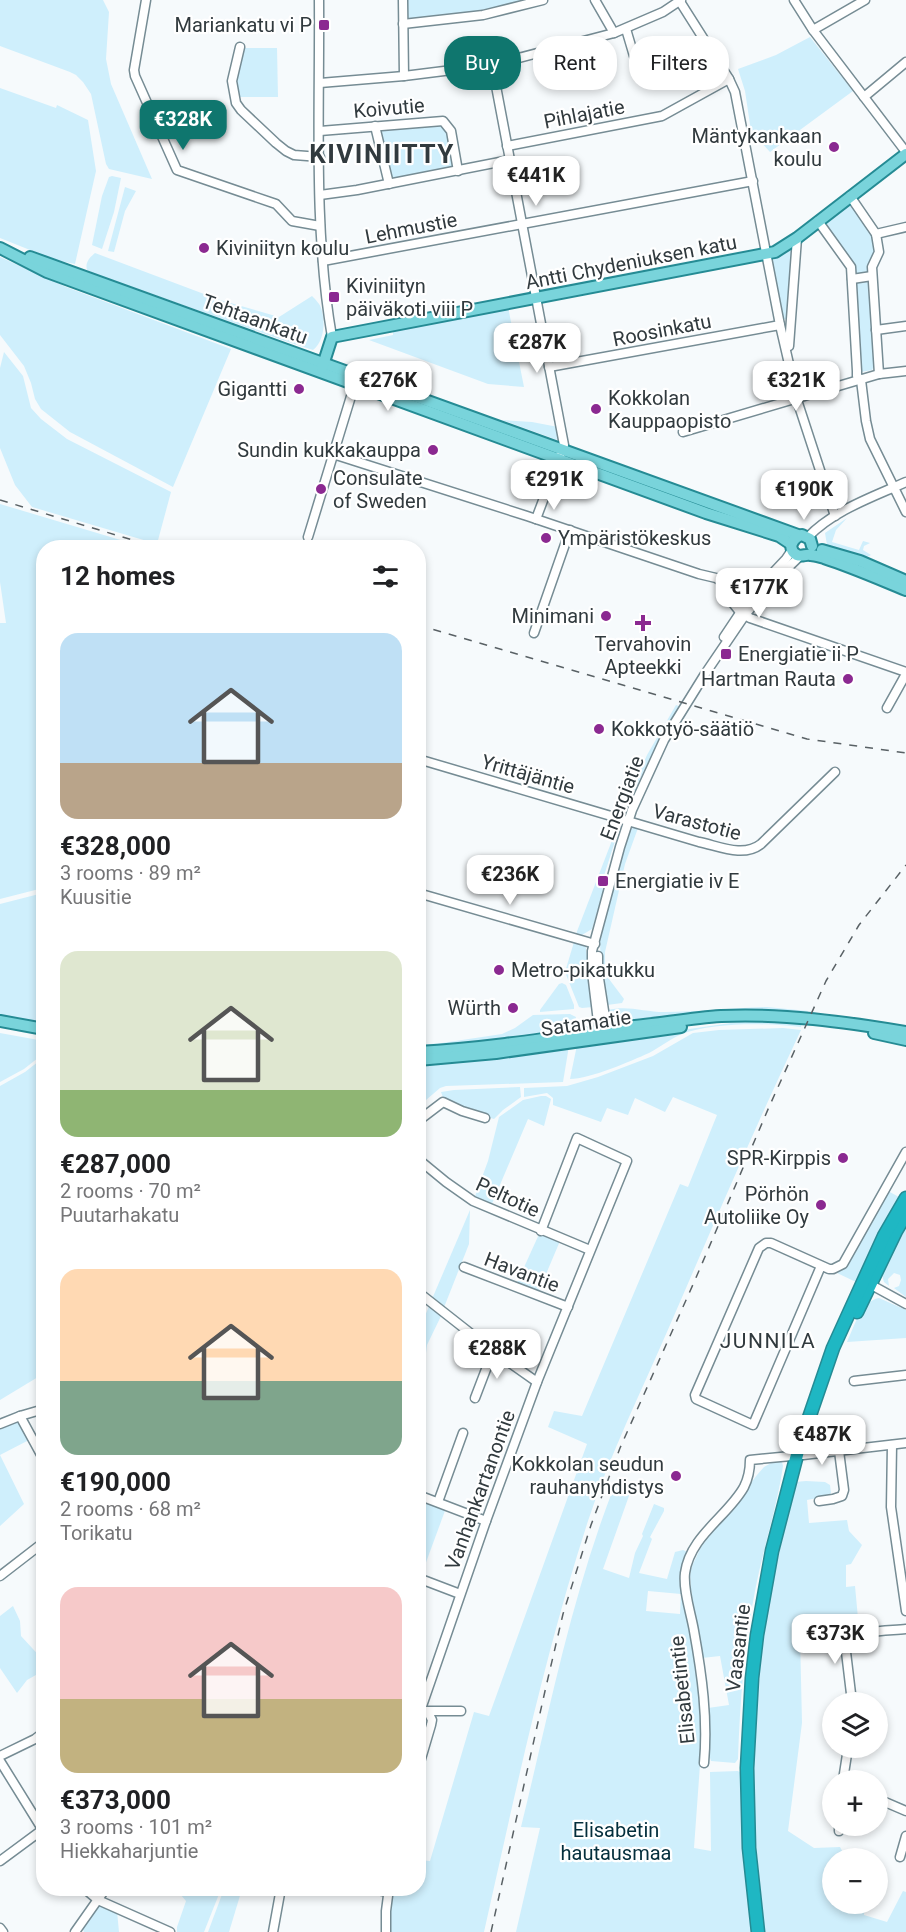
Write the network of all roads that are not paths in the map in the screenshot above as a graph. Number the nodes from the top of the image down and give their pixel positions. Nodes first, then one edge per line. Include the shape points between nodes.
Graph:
1 (146, 0) edge
2 (319, 0) edge
3 (403, 0) edge
4 (543, 0) edge
5 (595, 0) edge
6 (680, 0) edge
7 (794, 0) edge
8 (865, 0) edge
9 (402, 24) junction
10 (626, 28) junction
11 (813, 30) junction
12 (614, 33) junction
13 (604, 36) edge
14 (702, 36) edge
15 (629, 38) edge
16 (240, 47) dead end
17 (906, 62) edge
18 (444, 71) edge
19 (404, 76) junction
20 (729, 79) edge
21 (320, 83) junction
22 (497, 90) edge
23 (709, 90) edge
24 (864, 97) junction
25 (375, 126) junction
26 (320, 130) junction
27 (507, 146) junction
28 (906, 153) edge
29 (320, 157) junction
30 (510, 160) junction
31 (458, 171) junction
32 (753, 181) junction
33 (389, 184) junction
34 (320, 195) junction
35 (850, 196) junction
36 (818, 221) junction
37 (521, 223) junction
38 (320, 226) junction
39 (906, 227) edge
40 (876, 234) junction
41 (797, 238) junction
42 (2, 249) edge
43 (768, 254) junction
44 (323, 261) junction
45 (872, 276) junction
46 (852, 279) junction
47 (536, 299) junction
48 (780, 325) junction
49 (906, 326) edge
50 (876, 330) junction
51 (332, 337) junction
52 (788, 352) junction
53 (549, 367) junction
54 (322, 368) junction
55 (906, 371) edge
56 (879, 374) junction
57 (861, 380) junction
58 (356, 381) junction
59 (797, 398) junction
60 (682, 432) dead end
61 (333, 454) junction
62 (560, 455) junction
63 (906, 482) edge
64 (893, 488) junction
65 (906, 512) edge
66 (835, 516) junction
67 (536, 519) junction
68 (570, 530) junction
69 (308, 537) dead end
70 (801, 546) junction
71 (906, 581) edge
72 (906, 590) edge
73 (742, 613) junction
74 (534, 633) dead end
75 (906, 673) edge
76 (887, 708) dead end
77 (426, 761) edge
78 (835, 772) dead end
79 (628, 820) junction
80 (426, 895) edge
81 (595, 944) junction
82 (0, 1022) edge
83 (836, 1023) junction
84 (36, 1028) edge
85 (906, 1032) edge
86 (604, 1033) junction
87 (906, 1040) edge
88 (426, 1051) edge
89 (426, 1059) edge
90 (426, 1115) edge
91 (485, 1118) dead end
92 (906, 1152) edge
93 (426, 1165) edge
94 (906, 1198) edge
95 (906, 1214) edge
96 (541, 1231) junction
97 (590, 1250) junction
98 (821, 1266) junction
99 (464, 1267) dead end
100 (866, 1282) junction
101 (426, 1298) edge
102 (906, 1304) edge
103 (568, 1307) junction
104 (493, 1351) junction
105 (906, 1375) edge
106 (854, 1381) dead end
107 (537, 1382) junction
108 (475, 1398) dead end
109 (36, 1411) edge
110 (20, 1416) junction
111 (0, 1424) edge
112 (463, 1433) dead end
113 (906, 1443) edge
114 (36, 1445) edge
115 (892, 1445) junction
116 (839, 1451) junction
117 (803, 1455) dead end
118 (791, 1456) dead end
119 (426, 1498) edge
120 (819, 1501) dead end
121 (438, 1502) junction
122 (486, 1521) junction
123 (36, 1548) edge
124 (0, 1576) edge
125 (426, 1581) edge
126 (460, 1594) junction
127 (906, 1611) edge
128 (906, 1629) edge
129 (851, 1692) edge
130 (426, 1698) edge
131 (426, 1710) edge
132 (461, 1711) dead end
133 (426, 1714) edge
134 (36, 1738) edge
135 (426, 1742) edge
136 (0, 1756) edge
137 (0, 1761) edge
138 (704, 1763) dead end
139 (888, 1803) edge
140 (906, 1811) edge
141 (36, 1820) edge
142 (36, 1836) edge
143 (906, 1836) edge
144 (900, 1857) dead end
145 (0, 1861) edge
146 (93, 1896) edge
147 (101, 1896) edge
148 (280, 1896) edge
149 (388, 1896) edge
150 (98, 1900) junction
151 (0, 1928) edge
152 (3, 1932) edge
153 (75, 1932) edge
154 (170, 1932) edge
155 (273, 1932) edge
156 (386, 1932) edge
157 (758, 1932) edge

1 - 38 street via 135,76 177,170 276,204 292,221
2 - 21 street
3 - 9 street
4 - 9 street via 483,15
5 - 12 street
6 - 10 street
6 - 14 street
7 - 11 street
8 - 11 street
9 - 19 street
10 - 12 street
10 - 15 street
11 - 24 street
12 - 13 street
16 - 29 street via 232,81 241,110 286,151
17 - 24 street
18 - 19 street
19 - 21 street
20 - 32 street
21 - 26 street
22 - 27 street
23 - 27 street, Pihlajatie via 662,116
24 - 28 street
25 - 26 street, Koivutie
25 - 31 street, Koivutie via 443,121 451,131
25 - 33 street
26 - 29 street
27 - 30 street
28 - 35 main road, Antti Chydeniuksen katu
29 - 34 street
30 - 31 street
30 - 37 street
31 - 33 street
32 - 37 street, Lehmustie
32 - 43 street
33 - 34 street
34 - 38 street
35 - 36 main road, Antti Chydeniuksen katu
35 - 40 street
36 - 41 main road, Antti Chydeniuksen katu
36 - 46 street via 851,267
37 - 44 street, Lehmustie
37 - 47 street
38 - 44 street
39 - 40 street
40 - 45 street via 879,252
41 - 43 main road, Antti Chydeniuksen katu
41 - 52 street
42 - 54 main road, Tehtaankatu via 47,272
43 - 47 main road, Antti Chydeniuksen katu
43 - 48 street
44 - 51 street
45 - 46 street
45 - 50 street
46 - 57 street via 857,376
47 - 51 main road, Antti Chydeniuksen katu
47 - 53 street
48 - 52 street
48 - 53 street, Roosinkatu
49 - 50 street
50 - 56 street
51 - 54 main road
52 - 59 street
53 - 62 street via 564,445
54 - 58 main road, Tehtaankatu
55 - 56 street
56 - 57 street
57 - 59 street
57 - 64 street via 868,431
58 - 61 street
58 - 62 main road, Tehtaankatu
59 - 60 street
59 - 66 street
61 - 67 street
61 - 69 street
62 - 67 street
62 - 70 main road, Tehtaankatu
63 - 64 street, Energiatie
64 - 65 street
64 - 66 street, Energiatie
66 - 70 street, Energiatie
67 - 68 street
68 - 73 street via 716,578
68 - 74 street
70 - 71 main road, Tehtaankatu via 860,561
70 - 72 main road, Tehtaankatu
70 - 73 street, Energiatie via 760,585
73 - 75 street
73 - 79 street, Energiatie via 664,740
75 - 76 street
77 - 79 street, Yrittäjäntie
78 - 79 street, Varastotie via 762,844 750,851 699,842
79 - 81 street, Energiatie
80 - 81 street
81 - 86 street, Energiatie via 592,972
82 - 84 main road
83 - 85 main road, Satamatie
83 - 86 main road, Satamatie via 758,1016 706,1017
83 - 87 main road, Satamatie
86 - 88 main road, Satamatie
86 - 89 main road, Satamatie via 496,1053
90 - 91 street via 442,1102
92 - 98 street via 843,1264 833,1269
93 - 96 street, Peltotie via 472,1201
94 - 100 highway, Vaasantie via 884,1236
95 - 100 highway, Vaasantie
96 - 97 street, Peltotie
96 - 97 street, Vanhankartanontie via 577,1138 627,1161
97 - 103 street, Vanhankartanontie
98 - 98 street via 771,1243 759,1248 695,1395 697,1400 753,1425
99 - 103 street, Havantie
100 - 102 street
100 - 157 highway, Vaasantie via 833,1348 799,1447 772,1551 757,1635 747,1778
101 - 104 street
103 - 107 street, Vanhankartanontie
104 - 107 street
104 - 108 street
105 - 106 street
107 - 122 street, Vanhankartanontie
109 - 110 street
110 - 111 street
110 - 114 street
112 - 121 street
113 - 115 street
115 - 116 street
115 - 127 street via 891,1507
116 - 117 street
116 - 120 street via 842,1496
118 - 138 street, Elisabetintie via 750,1460 744,1486 711,1525 687,1564 686,1587 706,1723
119 - 121 street
121 - 122 street
122 - 126 street, Vanhankartanontie
123 - 124 street
125 - 126 street
126 - 130 street, Vanhankartanontie
128 - 129 street via 851,1638 846,1652
131 - 132 street
133 - 135 street, Vanhankartanontie via 432,1720
134 - 136 street
137 - 141 street
139 - 140 street
142 - 145 street
143 - 144 street
146 - 150 street
147 - 150 street
148 - 155 street
149 - 156 street
150 - 153 street
150 - 154 street
151 - 152 street

